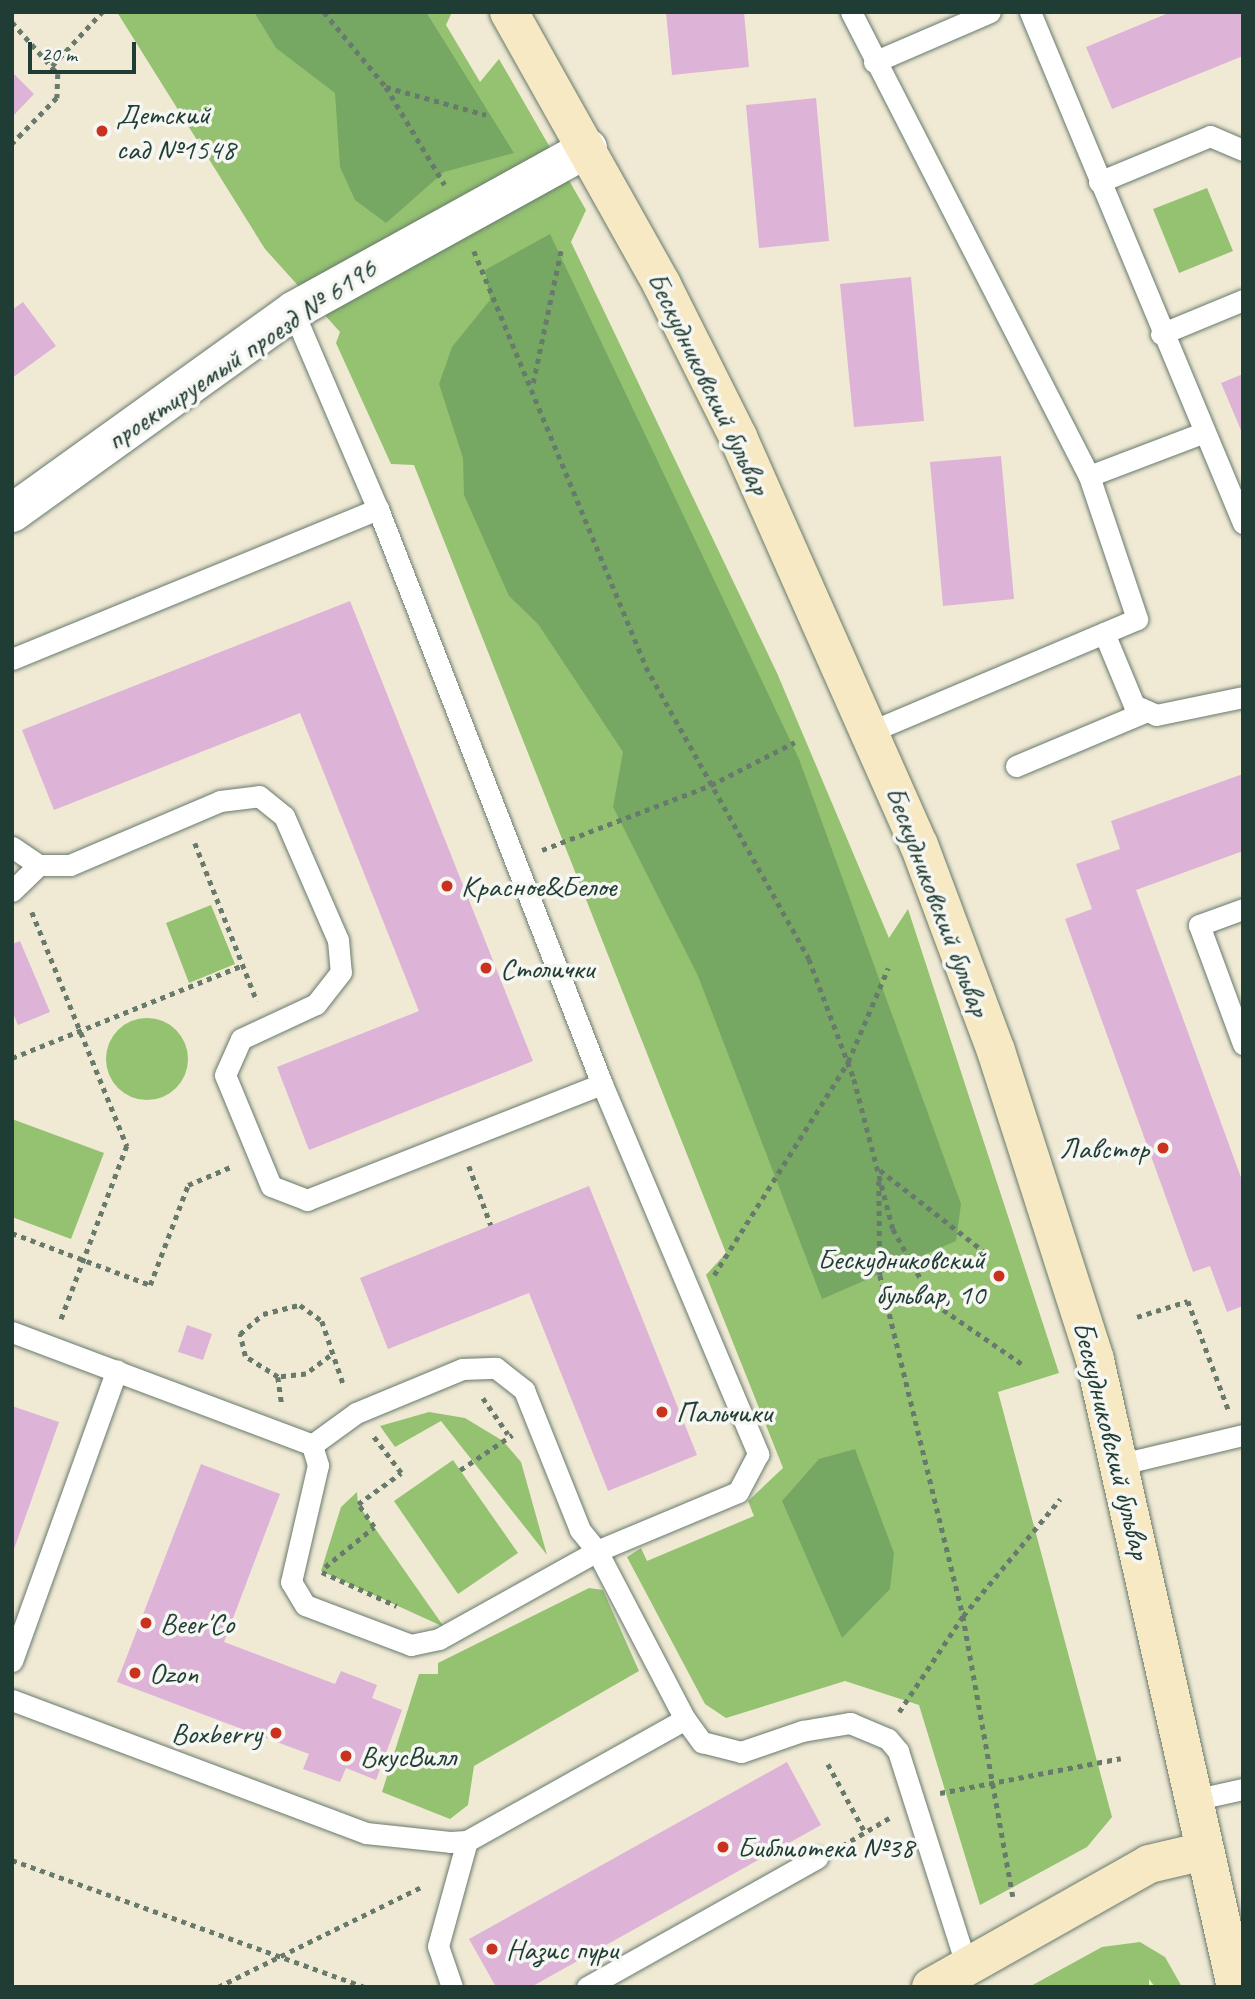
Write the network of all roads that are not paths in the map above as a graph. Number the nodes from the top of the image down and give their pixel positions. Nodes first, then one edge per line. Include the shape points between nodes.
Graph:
1 (509, 12) edge
2 (851, 12) edge
3 (990, 12) edge
4 (1030, 12) edge
5 (874, 62) junction
6 (588, 148) junction
7 (1243, 150) edge
8 (1099, 182) junction
9 (1243, 300) edge
10 (293, 312) junction
11 (1161, 334) junction
12 (1202, 433) junction
13 (1089, 476) junction
14 (378, 509) junction
15 (12, 513) edge
16 (1243, 523) edge
17 (1104, 633) junction
18 (12, 659) edge
19 (1243, 697) edge
20 (1147, 711) junction
21 (870, 732) junction
22 (1016, 766) dead end
23 (12, 847) edge
24 (39, 865) junction
25 (16, 887) edge
26 (1243, 909) edge
27 (1243, 1044) edge
28 (602, 1084) junction
29 (12, 1332) edge
30 (117, 1370) junction
31 (1240, 1436) edge
32 (313, 1445) junction
33 (1121, 1464) junction
34 (597, 1551) junction
35 (12, 1661) edge
36 (12, 1700) edge
37 (685, 1719) junction
38 (1243, 1789) edge
39 (1193, 1800) junction
40 (467, 1841) junction
41 (1205, 1851) junction
42 (817, 1858) road end
43 (967, 1966) junction
44 (452, 1987) edge
45 (587, 1987) edge
46 (931, 1987) edge
47 (1236, 1987) edge

1 - 6 street, Бескудниковский бульвар
2 - 5 lane
3 - 5 lane
4 - 8 lane
5 - 13 lane
6 - 10 street, проектируемый проезд № 6196
6 - 21 street, Бескудниковский бульвар via 738,437
7 - 8 lane via 1210,136
8 - 11 lane
9 - 11 lane
10 - 14 lane
10 - 15 street, проектируемый проезд № 6196
11 - 12 lane
12 - 13 lane
12 - 16 lane
13 - 17 lane via 1137,619
14 - 18 lane
14 - 28 lane
17 - 20 lane via 1134,705
17 - 21 lane
19 - 20 lane via 1156,715
20 - 22 lane
21 - 33 street, Бескудниковский бульвар via 996,1051 1095,1360
23 - 24 lane
24 - 25 lane
24 - 28 lane via 70,865 220,801 259,796 284,816 338,940 341,972 316,1004 241,1040 225,1075 271,1186 307,1199
26 - 27 lane via 1199,925
28 - 34 lane via 758,1454 738,1492
29 - 30 lane
30 - 32 lane
30 - 35 lane
31 - 33 lane
32 - 34 lane via 356,1413 462,1369 496,1368 524,1390 580,1530
32 - 34 lane via 318,1465 291,1581 305,1605 411,1645 439,1639
33 - 39 street, Бескудниковский бульвар
34 - 37 lane
36 - 40 lane via 366,1833
37 - 40 lane
37 - 43 lane via 702,1742 741,1752 802,1731 850,1723 888,1739
38 - 39 lane
39 - 41 street, Бескудниковский бульвар
40 - 44 lane via 438,1946
41 - 43 street via 1149,1864
41 - 47 street, Бескудниковский бульвар
42 - 45 lane
43 - 46 street

